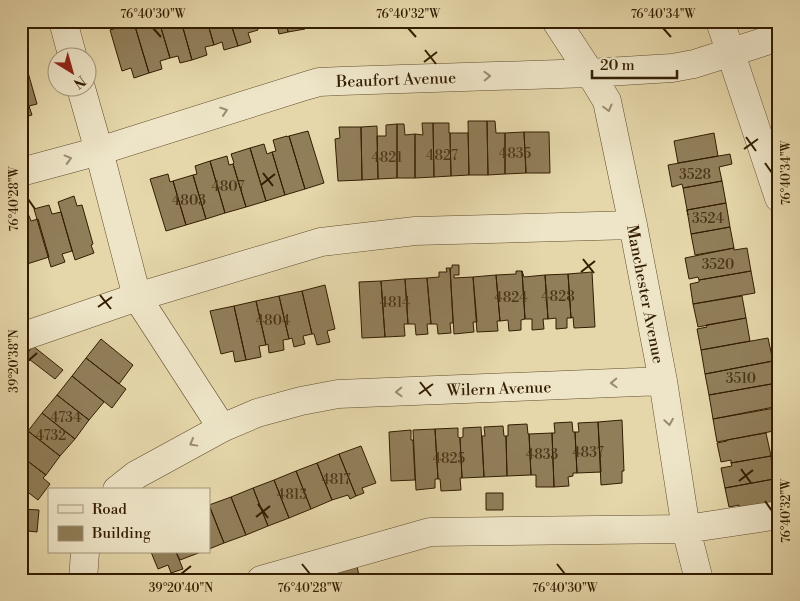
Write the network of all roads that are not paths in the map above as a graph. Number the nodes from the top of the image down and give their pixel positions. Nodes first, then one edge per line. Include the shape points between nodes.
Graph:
1 (63, 21) edge
2 (556, 21) edge
3 (720, 21) edge
4 (779, 37) edge
5 (70, 48) edge
6 (730, 53) junction
7 (590, 73) junction
8 (85, 98) edge
9 (99, 151) junction
10 (21, 172) edge
11 (779, 198) edge
12 (633, 225) junction
13 (137, 297) junction
14 (21, 337) edge
15 (663, 381) junction
16 (222, 428) junction
17 (120, 488) edge
18 (779, 515) edge
19 (686, 529) junction
20 (85, 554) edge
21 (83, 580) edge
22 (261, 580) edge
23 (699, 580) edge

1 - 5 street
2 - 7 street, Manchester Avenue
3 - 6 street
4 - 6 street, Beaufort Avenue
6 - 7 street, Beaufort Avenue via 672,68
6 - 11 street
9 -> 7 street, Beaufort Avenue via 319,82
7 -> 12 street, Manchester Avenue via 607,101
8 - 9 street
10 -> 9 street, Beaufort Avenue
9 - 13 street
12 - 13 street via 414,231 321,242
12 - 15 street, Manchester Avenue
13 - 14 street
13 - 16 street
15 -> 16 street, Wilern Avenue via 338,394 257,413
15 -> 19 street, Manchester Avenue
16 -> 17 street, Wilern Avenue via 136,475
18 - 19 street
19 - 22 street via 430,532
19 - 23 street, Manchester Avenue
20 - 21 street

